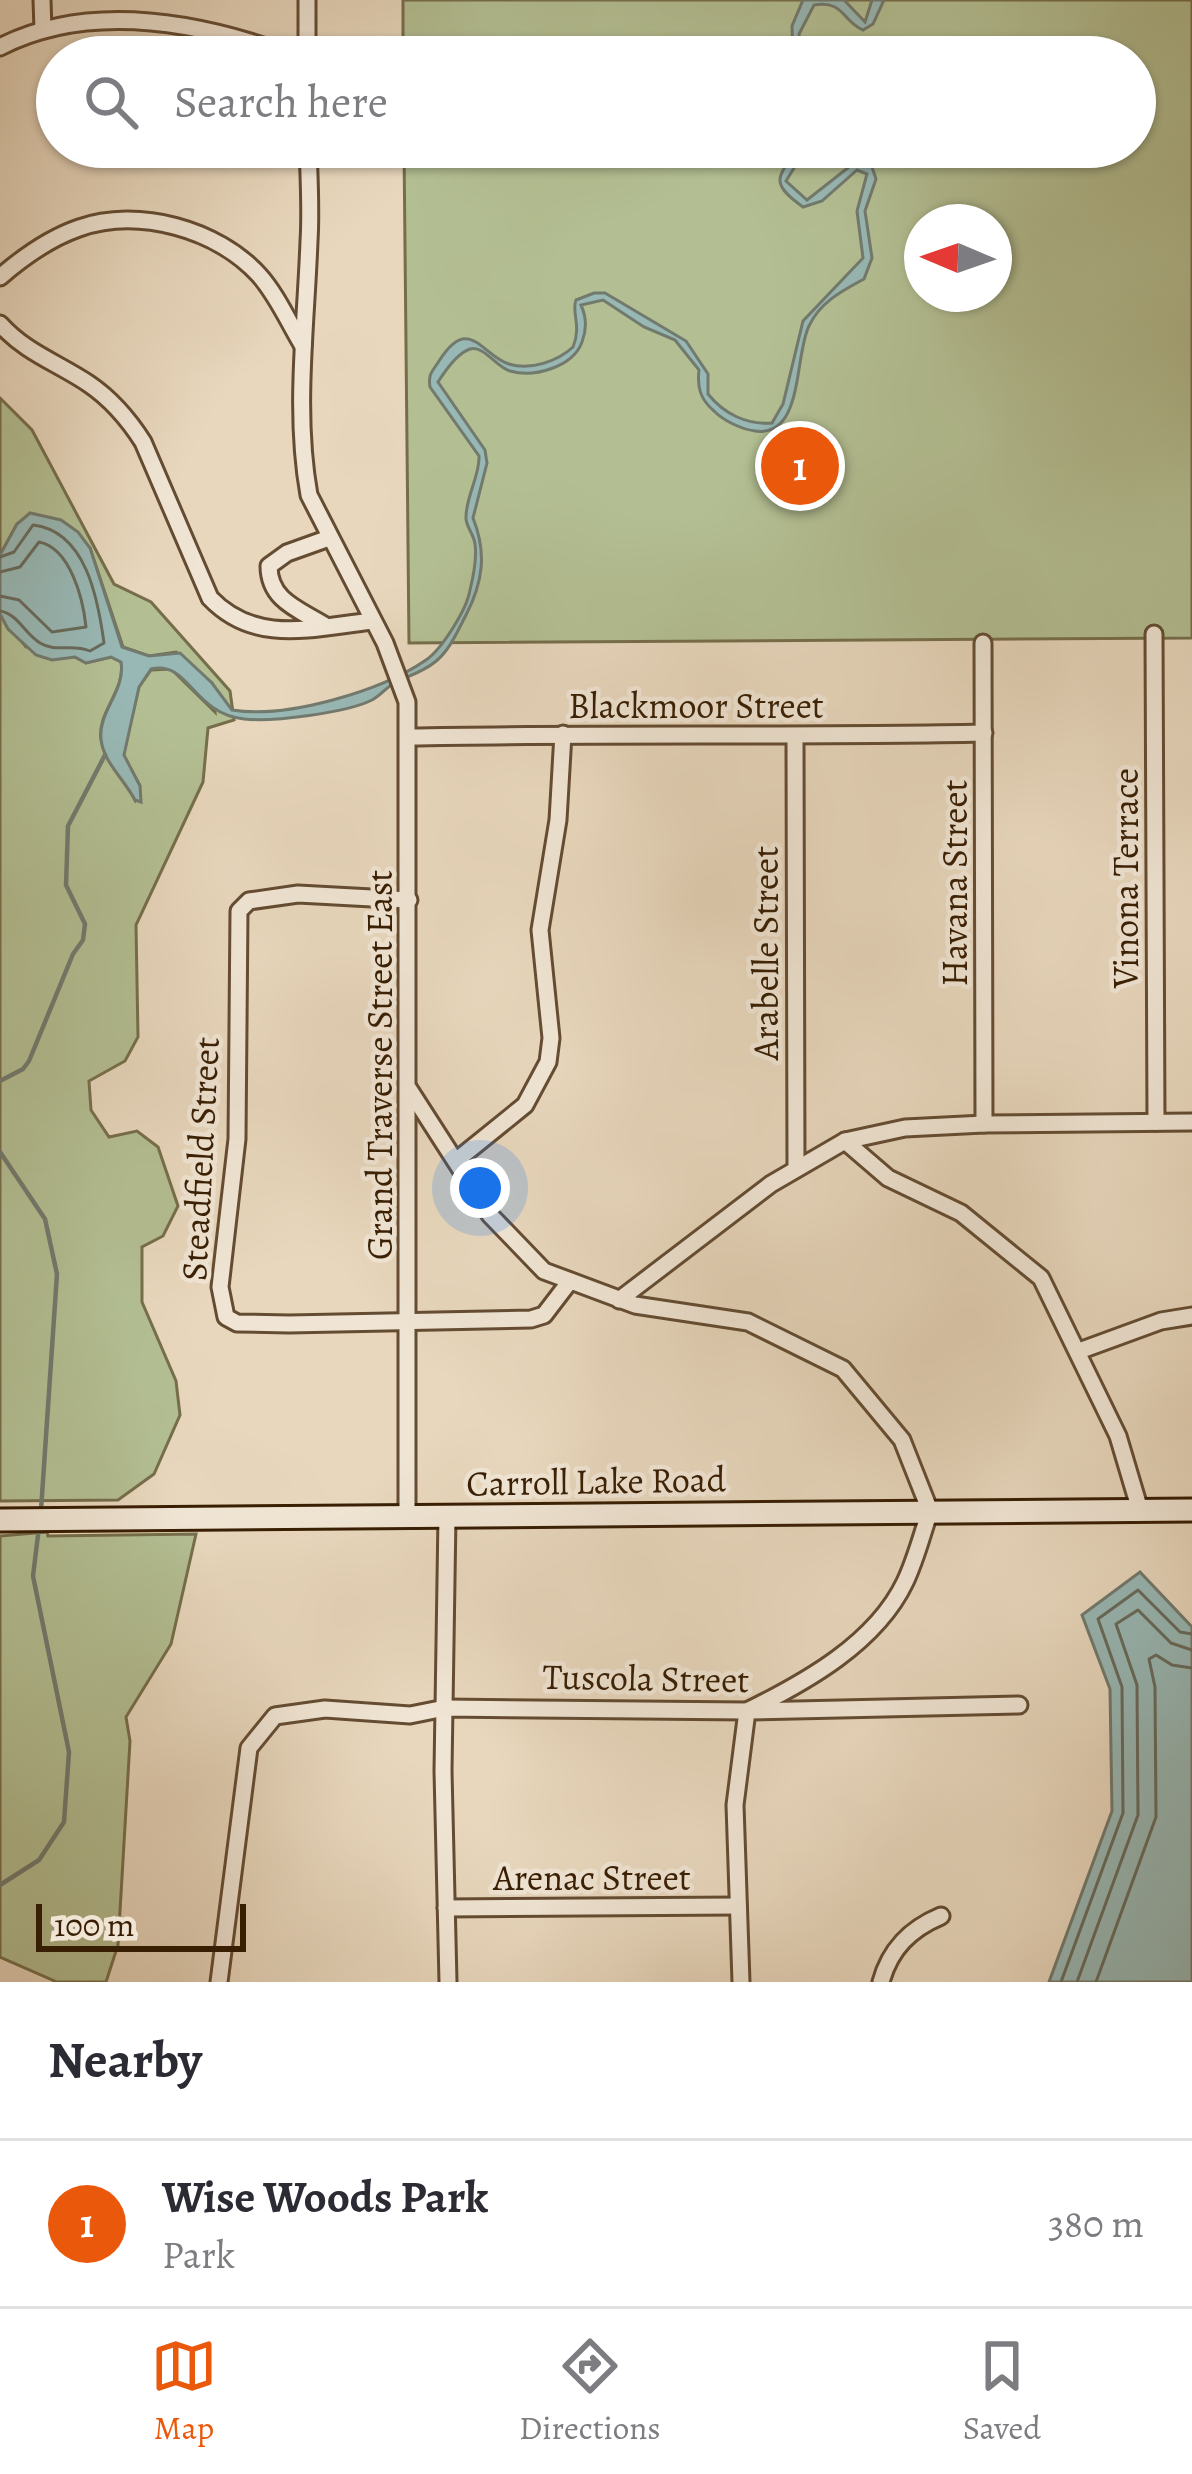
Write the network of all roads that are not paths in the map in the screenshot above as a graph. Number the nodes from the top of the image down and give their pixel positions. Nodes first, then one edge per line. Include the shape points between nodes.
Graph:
1 (42, 0) edge
2 (307, 0) edge
3 (43, 30) junction
4 (237, 36) edge
5 (307, 36) edge
6 (0, 47) edge
7 (308, 168) edge
8 (0, 277) edge
9 (0, 324) edge
10 (303, 346) junction
11 (329, 538) junction
12 (373, 621) junction
13 (325, 626) junction
14 (1154, 634) dead end
15 (983, 643) dead end
16 (984, 733) junction
17 (563, 734) junction
18 (795, 736) junction
19 (408, 737) junction
20 (409, 900) junction
21 (408, 1087) junction
22 (1156, 1122) junction
23 (1192, 1122) edge
24 (983, 1124) junction
25 (845, 1141) junction
26 (457, 1160) junction
27 (796, 1169) junction
28 (570, 1281) junction
29 (619, 1300) junction
30 (1192, 1316) edge
31 (410, 1320) junction
32 (1079, 1351) junction
33 (1140, 1510) junction
34 (1192, 1510) edge
35 (930, 1511) junction
36 (407, 1516) junction
37 (447, 1516) junction
38 (0, 1520) edge
39 (1019, 1705) dead end
40 (445, 1708) junction
41 (747, 1711) junction
42 (738, 1906) junction
43 (446, 1908) junction
44 (941, 1916) dead end
45 (219, 1982) edge
46 (448, 1982) edge
47 (741, 1982) edge
48 (881, 1982) edge

1 - 3 street
2 - 5 street
3 - 4 street via 127,19
3 - 6 street
7 - 10 street
8 - 10 street via 79,227 132,221 186,228 260,276
9 - 13 street via 130,423 223,612 260,629
10 - 11 street via 304,471
11 - 12 street
11 - 13 street via 269,566 278,596
12 - 13 street
12 - 19 street, Grand Traverse Street East via 407,703
14 - 22 street, Vinona Terrace
15 - 16 street, Havana Street
16 - 18 street, Blackmoor Street
16 - 24 street, Havana Street
17 - 18 street, Blackmoor Street
17 - 19 street, Blackmoor Street
17 - 26 street via 540,930 548,1062 525,1105
18 - 27 street, Arabelle Street
19 - 20 street, Grand Traverse Street East
20 - 21 street, Grand Traverse Street East
20 - 31 street, Steadfield Street via 271,896 249,901 237,920 237,1138 220,1287 226,1318 236,1323
21 - 26 street
21 - 31 street, Grand Traverse Street East
22 - 23 street
22 - 24 street
24 - 25 street
25 - 27 street
25 - 32 street via 888,1178 961,1213 1041,1277
26 - 28 street via 490,1215 544,1271
27 - 29 street
28 - 29 street
28 - 31 street via 544,1315 531,1319
29 - 35 street via 748,1322 843,1370 902,1440
30 - 32 street
31 - 36 street, Grand Traverse Street East
32 - 33 street
33 - 34 street, Carroll Lake Road
33 - 35 street, Carroll Lake Road
35 - 37 street, Carroll Lake Road
35 - 41 street via 890,1608 859,1641
36 - 37 street, Carroll Lake Road
36 - 38 street, Carroll Lake Road
37 - 40 street
39 - 41 street, Tuscola Street
40 - 41 street, Tuscola Street
40 - 43 street
40 - 45 street, Tuscola Street via 275,1716 249,1748
41 - 42 street via 735,1805
42 - 43 street, Arenac Street
42 - 47 street
43 - 46 street
44 - 48 street via 897,1946

